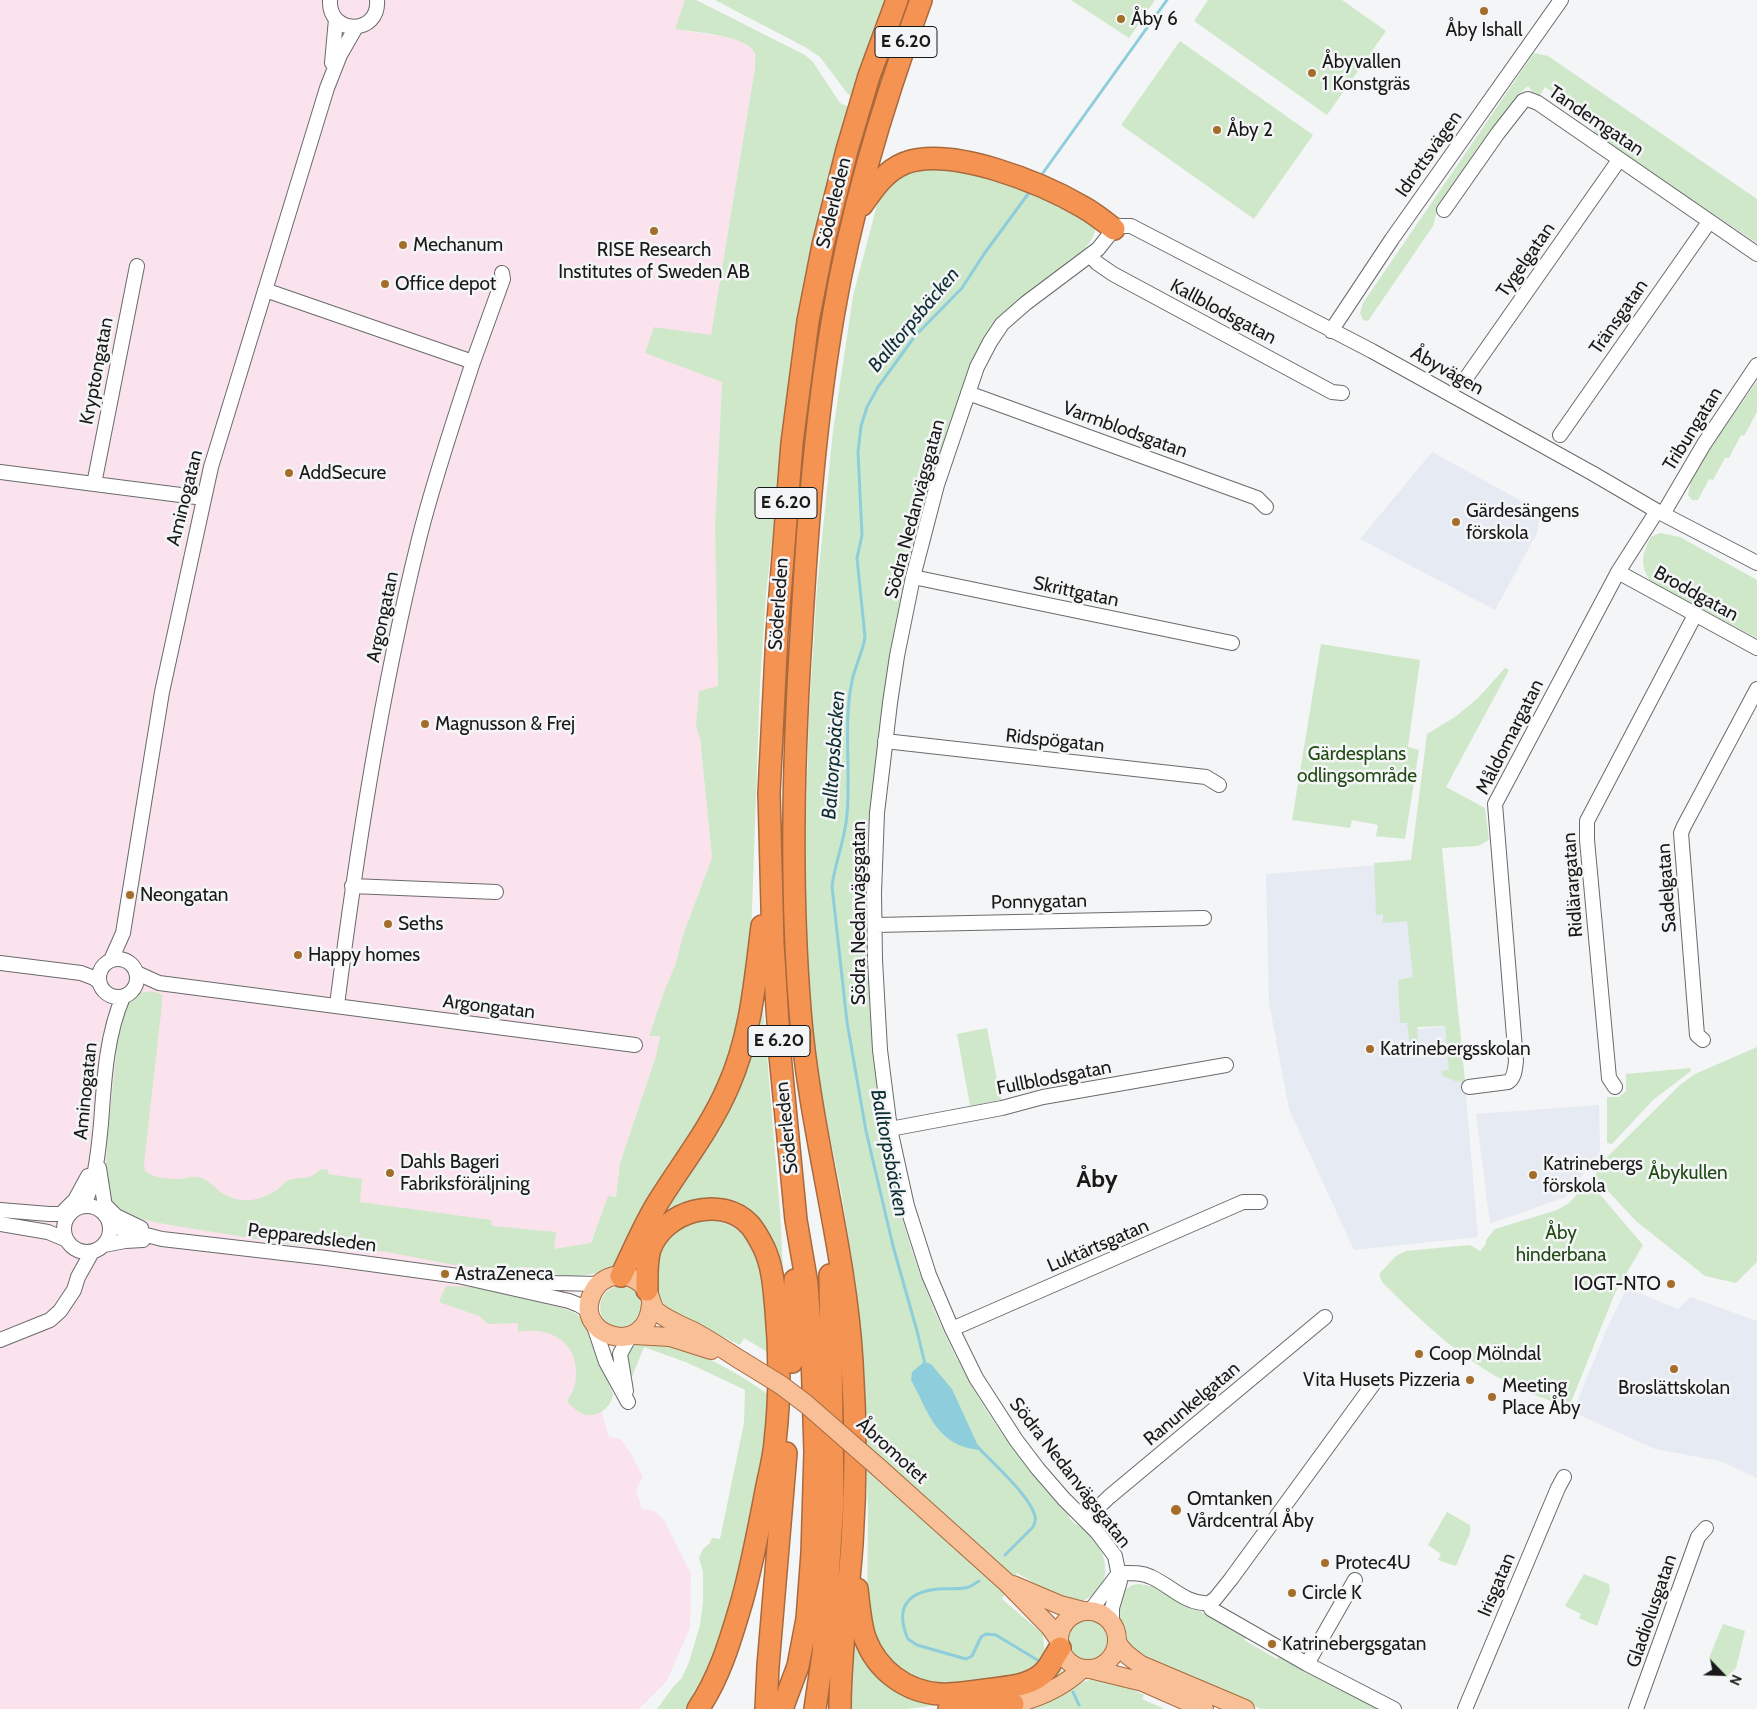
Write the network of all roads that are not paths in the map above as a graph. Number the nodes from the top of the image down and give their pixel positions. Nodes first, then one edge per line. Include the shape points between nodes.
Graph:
1 (330, 0) edge
2 (377, 0) edge
3 (897, 0) edge
4 (921, 0) edge
5 (1561, 0) edge
6 (336, 19) junction
7 (356, 27) junction
8 (329, 81) junction
9 (1620, 160) junction
10 (1444, 210) dead end
11 (854, 215) junction
12 (1709, 222) junction
13 (1114, 229) junction
14 (1757, 254) edge
15 (1090, 255) junction
16 (137, 266) dead end
17 (502, 273) dead end
18 (265, 290) junction
19 (1332, 331) junction
20 (473, 362) junction
21 (1757, 365) edge
22 (1464, 381) dead end
23 (968, 393) junction
24 (1342, 393) dead end
25 (1560, 434) dead end
26 (0, 472) edge
27 (94, 484) junction
28 (204, 498) junction
29 (1266, 506) dead end
30 (1660, 513) junction
31 (1757, 563) edge
32 (1618, 572) junction
33 (913, 577) junction
34 (1695, 615) junction
35 (1232, 643) dead end
36 (1757, 648) edge
37 (1757, 689) edge
38 (885, 741) junction
39 (1219, 785) dead end
40 (770, 861) junction
41 (352, 886) junction
42 (496, 892) dead end
43 (1204, 918) dead end
44 (875, 925) junction
45 (123, 933) junction
46 (0, 963) edge
47 (106, 963) junction
48 (134, 968) junction
49 (81, 973) junction
50 (159, 983) junction
51 (102, 987) junction
52 (128, 994) junction
53 (337, 1005) junction
54 (112, 1026) junction
55 (1703, 1040) dead end
56 (636, 1045) dead end
57 (1226, 1065) dead end
58 (1468, 1087) dead end
59 (1615, 1087) dead end
60 (890, 1129) junction
61 (98, 1160) junction
62 (828, 1195) junction
63 (1260, 1202) dead end
64 (104, 1204) junction
65 (83, 1206) junction
66 (0, 1210) edge
67 (66, 1213) junction
68 (796, 1220) junction
69 (109, 1221) junction
70 (0, 1224) edge
71 (162, 1239) junction
72 (70, 1243) junction
73 (98, 1248) junction
74 (458, 1276) junction
75 (621, 1276) junction
76 (78, 1277) junction
77 (599, 1284) junction
78 (649, 1297) junction
79 (591, 1316) junction
80 (1326, 1317) dead end
81 (952, 1329) junction
82 (632, 1335) junction
83 (0, 1340) edge
84 (742, 1361) junction
85 (1374, 1383) dead end
86 (775, 1443) junction
87 (784, 1476) junction
88 (1564, 1477) dead end
89 (1084, 1520) junction
90 (1706, 1528) dead end
91 (852, 1539) junction
92 (1119, 1573) junction
93 (1354, 1580) dead end
94 (1006, 1582) junction
95 (1208, 1603) junction
96 (1086, 1611) junction
97 (1112, 1624) junction
98 (1117, 1642) junction
99 (1059, 1644) junction
100 (1307, 1664) junction
101 (1086, 1669) junction
102 (1010, 1707) edge
103 (698, 1709) edge
104 (766, 1709) edge
105 (782, 1709) edge
106 (815, 1709) edge
107 (840, 1709) edge
108 (949, 1709) edge
109 (1204, 1709) edge
110 (1245, 1709) edge
111 (1394, 1709) edge
112 (1465, 1709) edge
113 (1636, 1709) edge

1 - 6 street, Aminogatan
2 - 7 street, Aminogatan via 371,19
3 - 40 highway, Söderleden / E 6.20 via 847,150 808,321 786,502 777,633
4 - 11 highway, Söderleden / E 6.20 via 891,83
5 - 19 street, Idrottsvägen via 1392,239
6 - 7 street
6 - 8 street, Aminogatan
7 - 8 street, Aminogatan
8 - 18 street, Aminogatan
9 - 10 street, Tandemgatan via 1528,99 1498,133
9 - 12 street, Tandemgatan
9 - 22 street, Tygelgatan
11 - 13 highway via 878,182 894,169 912,161 939,159 970,163 1036,184 1085,208
11 - 62 highway, Söderleden / E 6.20 via 833,316 820,403 794,744 794,903 800,1014
12 - 14 street, Tandemgatan
12 - 25 street, Tränsgatan
13 - 15 street, Södra Nedanvägsgatan
13 - 19 street, Åbyvägen via 1134,227
15 - 23 street, Södra Nedanvägsgatan via 1002,324 977,367
15 - 24 street, Kallblodsgatan via 1113,274 1332,392
16 - 27 street, Kryptongatan
17 - 20 street, Argongatan via 503,279
18 - 20 street
18 - 28 street, Aminogatan via 236,380
19 - 30 street, Åbyvägen via 1469,404
20 - 41 street, Argongatan via 419,539 382,708
21 - 30 street, Tribungatan
23 - 29 street, Varmblodsgatan via 1256,498
23 - 33 street, Södra Nedanvägsgatan via 937,485
26 - 27 street
27 - 28 street
28 - 45 street, Aminogatan via 162,692
30 - 31 street, Åbyvägen
30 - 32 street, Måldomargatan
32 - 34 street, Broddgatan
32 - 58 street, Måldomargatan via 1495,804 1516,1061 1508,1082
33 - 35 street, Skrittgatan
33 - 38 street, Södra Nedanvägsgatan
34 - 36 street, Broddgatan
34 - 59 street, Ridlärargatan via 1587,820 1609,1078
37 - 55 street, Sadelgatan via 1682,833 1697,1035
38 - 39 street, Ridspögatan via 1206,777
38 - 44 street, Södra Nedanvägsgatan via 874,856
40 - 68 highway, Söderleden / E 6.20 via 780,1055
40 - 75 highway via 754,996 745,1040 729,1086 711,1121 652,1212
41 - 42 street
41 - 53 street, Argongatan
43 - 44 street, Ponnygatan
44 - 60 street, Södra Nedanvägsgatan via 880,1050
45 - 47 street, Aminogatan
45 - 48 street, Aminogatan
46 - 49 street
47 - 48 street via 121,959
47 - 49 street
47 - 51 street via 98,977
48 - 50 street, Argongatan
48 - 52 street via 136,985
49 - 51 street via 94,978
50 - 52 street, Argongatan
50 - 53 street, Argongatan
51 - 52 street via 111,996
51 - 54 street, Aminogatan
52 - 54 street, Aminogatan
53 - 56 street, Argongatan
54 - 61 street, Aminogatan
57 - 60 street, Fullblodsgatan
60 - 81 street, Södra Nedanvägsgatan via 907,1206
61 - 64 street, Aminogatan
61 - 65 street, Aminogatan
61 - 67 street
62 - 91 highway via 852,1360 855,1452
62 - 106 highway via 833,1500 823,1654
63 - 81 street, Luktärtsgatan via 1243,1202
64 - 69 street, Aminogatan
64 - 71 street via 116,1216
65 - 67 street
65 - 69 street via 97,1208
66 - 67 street
67 - 72 street via 64,1226
68 - 87 highway
68 - 105 highway via 807,1284 815,1452 807,1619 798,1666
69 - 71 street, Pepparedsleden via 119,1228
69 - 73 street via 110,1235
70 - 72 street via 48,1232
71 - 73 street, Pepparedsleden via 125,1240
71 - 74 street, Pepparedsleden
72 - 73 street via 85,1252
72 - 76 street
73 - 76 street
74 - 77 street, Pepparedsleden
74 - 79 street, Pepparedsleden via 579,1305
75 - 77 main road via 613,1276
75 - 78 main road, Åbromotet via 638,1281
76 - 83 street via 68,1302 50,1320
77 - 79 main road via 591,1297
78 - 82 main road via 651,1314 641,1330
78 - 84 main road, Åbromotet via 654,1309 669,1320
78 - 86 highway via 650,1249 668,1223 680,1216 716,1209 729,1212 750,1225 765,1250 772,1271 779,1341
79 - 82 main road, Åbromotet via 605,1333 622,1338
79 - 82 street via 606,1362 628,1402 620,1354
80 - 89 street, Ranunkelgatan
81 - 89 street, Södra Nedanvägsgatan via 976,1378 1016,1440
82 - 84 main road, Åbromotet via 670,1338
84 - 94 main road, Åbromotet, bridge via 806,1404
85 - 95 street via 1231,1579
86 - 87 highway
86 - 103 highway via 752,1562 734,1627 720,1667
87 - 104 highway
88 - 112 street, Irisgatan
89 - 92 street, Södra Nedanvägsgatan via 1108,1546
90 - 113 street, Gladiolusgatan via 1698,1538
91 - 99 highway via 865,1637 882,1667 895,1679 926,1692 941,1694 1017,1685 1041,1675
91 - 107 highway
92 - 95 street via 1150,1576 1186,1598
92 - 96 street
92 - 97 street
93 - 100 street
94 - 96 main road, Åbromotet via 1060,1605
94 - 99 main road, Åbromotet via 1050,1627
95 - 100 street via 1211,1609
96 - 97 main road, Åbromotet via 1102,1615
96 - 99 main road via 1074,1614 1066,1621 1060,1630
97 - 98 main road
98 - 101 main road via 1108,1660
98 - 110 main road via 1122,1652 1141,1665
99 - 101 main road, Åbromotet via 1068,1661
100 - 111 street
101 - 102 main road via 1053,1690
101 - 109 main road via 1143,1682
102 - 108 highway via 994,1703

